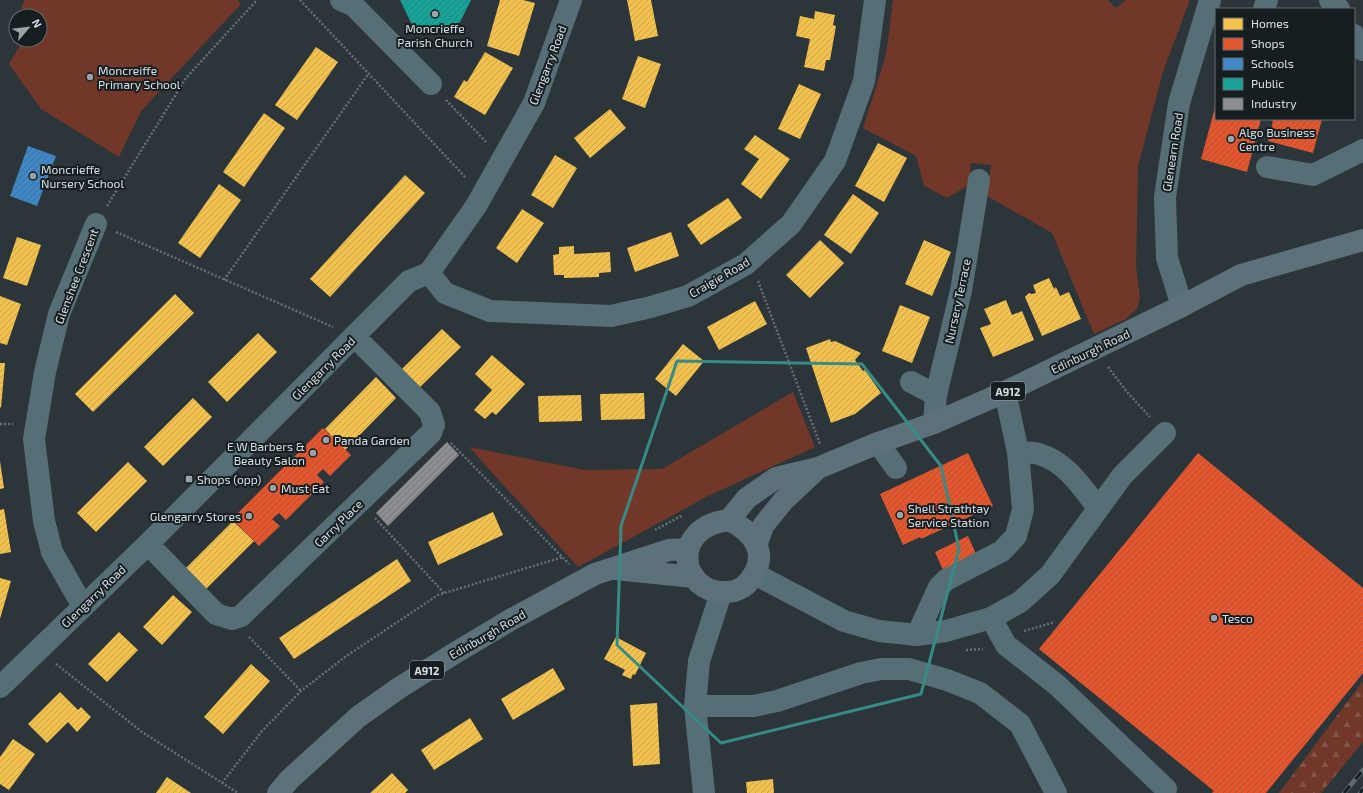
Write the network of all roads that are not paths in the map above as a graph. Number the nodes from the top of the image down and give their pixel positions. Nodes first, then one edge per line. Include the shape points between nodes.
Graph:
1 (341, 0) edge
2 (571, 0) edge
3 (875, 0) edge
4 (1210, 0) edge
5 (1330, 0) edge
6 (1338, 8) edge
7 (1355, 37) edge
8 (1363, 50) edge
9 (431, 84) road end
10 (1363, 150) edge
11 (1267, 167) dead end
12 (980, 180) dead end
13 (96, 224) road end
14 (1363, 240) edge
15 (429, 273) junction
16 (1182, 306) junction
17 (354, 336) junction
18 (911, 382) dead end
19 (1005, 392) junction
20 (936, 395) junction
21 (934, 423) junction
22 (1165, 433) road end
23 (878, 443) junction
24 (1018, 452) junction
25 (823, 466) junction
26 (896, 468) dead end
27 (1098, 508) junction
28 (729, 520) junction
29 (756, 543) junction
30 (148, 544) junction
31 (688, 549) junction
32 (614, 569) junction
33 (755, 574) junction
34 (694, 577) junction
35 (721, 593) junction
36 (84, 604) junction
37 (991, 618) junction
38 (917, 634) junction
39 (0, 686) edge
40 (695, 706) junction
41 (1166, 789) dead end
42 (1052, 791) edge
43 (278, 793) edge
44 (704, 793) edge

1 - 9 street via 353,5
2 - 15 street, Glengarry Road via 534,103 482,195
3 - 15 street, Craigie Road via 864,81 835,161 791,224 746,264 688,296 611,316 490,311 445,293
4 - 16 street, Glenearn Road via 1179,103 1165,197 1167,258
5 - 6 street
7 - 8 street
10 - 11 street via 1313,175
12 - 20 street, Nursery Terrace via 961,291
13 - 36 street, Glenshee Crescent via 59,314 44,372 34,439 44,520 52,552
14 - 16 main road, Edinburgh Road / A912 via 1241,275
15 - 17 street, Glengarry Road via 409,281
16 - 19 main road, Edinburgh Road / A912
17 - 30 street, Glengarry Road
17 - 30 street, Garry Place via 430,412 434,425 431,433 241,616 232,619 216,614
18 - 20 street
19 - 21 main road, Edinburgh Road / A912
19 - 24 street
20 - 21 street, Nursery Terrace
21 - 23 main road, Edinburgh Road / A912
22 - 27 street via 1122,476
23 - 25 main road, Edinburgh Road / A912
23 - 26 street
24 - 27 street via 1038,454 1054,460 1075,478
24 - 38 street via 1023,509 1016,536 1002,551 946,580 939,587
25 - 28 main road, Edinburgh Road / A912 via 776,478 747,498
25 - 29 main road, Edinburgh Road / A912 via 783,501 763,526
27 - 37 street via 1050,575 1020,602
28 - 29 main road via 751,533
28 - 31 main road via 709,524 700,530
29 - 33 main road via 759,564
30 - 36 street, Glengarry Road
31 - 32 main road, Edinburgh Road / A912 via 662,552
31 - 34 main road via 687,559
32 - 34 main road, Edinburgh Road / A912
32 - 43 main road, Edinburgh Road / A912 via 584,579 512,619 399,688 358,717 288,780
33 - 35 main road via 738,590
33 - 38 street via 844,621 879,631
34 - 35 main road via 708,589
35 - 40 street via 699,661
36 - 39 street, Glengarry Road
37 - 38 street via 946,631
37 - 41 street via 1006,645 1057,685
40 - 42 street via 753,706 778,701 861,673 881,669 910,669 947,680 980,694 1020,724
40 - 44 street

